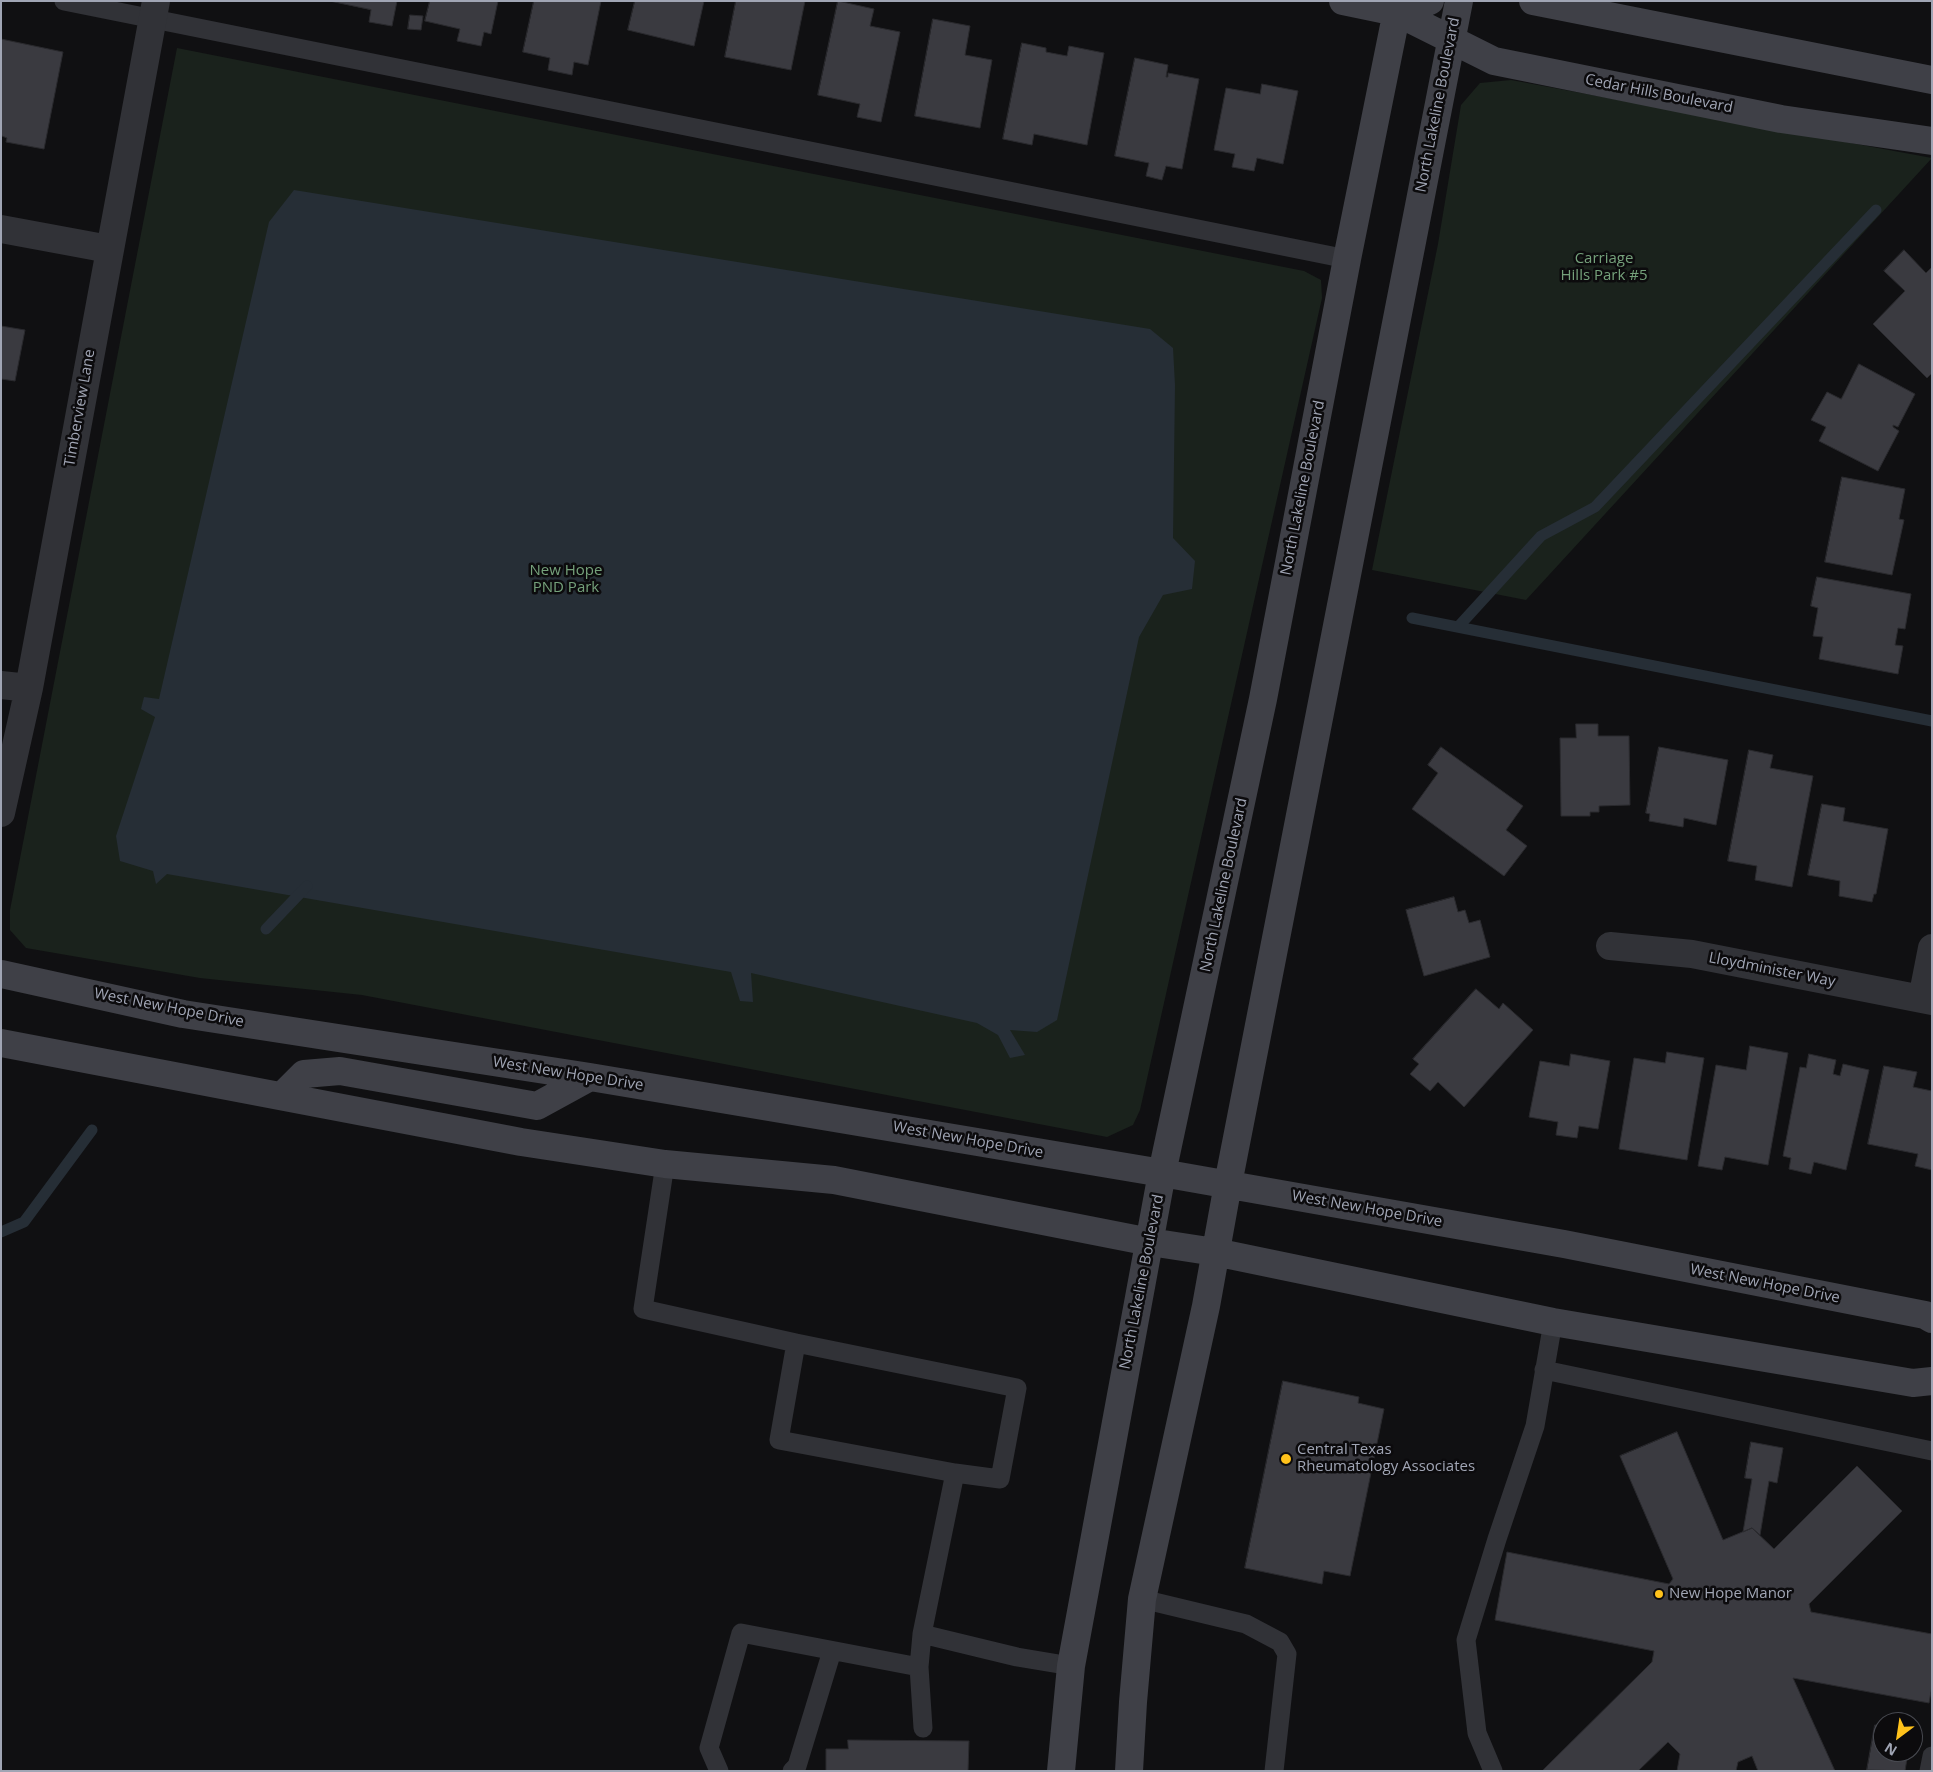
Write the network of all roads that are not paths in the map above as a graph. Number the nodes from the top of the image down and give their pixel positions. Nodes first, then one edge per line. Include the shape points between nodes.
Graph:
1 (64, 1) edge
2 (1343, 1) edge
3 (1430, 1) edge
4 (1458, 1) edge
5 (1533, 1) edge
6 (1398, 6) edge
7 (154, 10) edge
8 (1451, 40) junction
9 (1932, 80) edge
10 (1932, 141) edge
11 (1, 229) edge
12 (109, 249) junction
13 (1347, 259) junction
14 (1, 685) edge
15 (29, 688) junction
16 (1, 813) edge
17 (1610, 946) dead end
18 (1932, 948) edge
19 (1, 974) edge
20 (1927, 1000) edge
21 (1, 1043) edge
22 (590, 1077) junction
23 (282, 1096) junction
24 (665, 1164) junction
25 (1162, 1173) junction
26 (1228, 1184) junction
27 (1150, 1242) junction
28 (1215, 1252) junction
29 (1932, 1319) edge
30 (1553, 1322) junction
31 (796, 1343) junction
32 (1544, 1370) junction
33 (1932, 1381) edge
34 (1932, 1451) edge
35 (955, 1473) junction
36 (1142, 1599) junction
37 (922, 1634) junction
38 (832, 1651) junction
39 (1071, 1666) junction
40 (919, 1667) junction
41 (922, 1728) dead end
42 (1932, 1756) edge
43 (719, 1771) edge
44 (792, 1771) edge
45 (1061, 1771) edge
46 (1129, 1771) edge
47 (1274, 1771) edge
48 (1493, 1771) edge
49 (1929, 1771) edge

1 - 7 lane
2 - 6 main road, Cedar Hills Boulevard
3 - 6 main road, Cedar Hills Boulevard
4 - 8 main road, North Lakeline Boulevard
5 - 9 main road
6 - 8 main road, Cedar Hills Boulevard
6 - 13 main road, North Lakeline Boulevard
7 - 12 street, Timberview Lane
7 - 13 lane
8 - 10 main road, Cedar Hills Boulevard via 1494,61 1781,119
8 - 26 main road, North Lakeline Boulevard
11 - 12 street
12 - 15 street, Timberview Lane
13 - 25 main road, North Lakeline Boulevard via 1264,699
14 - 15 street
15 - 16 street, Timberview Lane
17 - 20 street, Lloydminister Way via 1692,954
18 - 20 street
19 - 22 main road, West New Hope Drive via 183,1014
21 - 23 main road
22 - 23 main road via 538,1106 340,1071 304,1074
22 - 25 main road, West New Hope Drive
23 - 24 main road via 520,1142
24 - 27 main road via 834,1180
24 - 31 lane via 643,1309
25 - 26 main road, West New Hope Drive
25 - 27 main road, North Lakeline Boulevard
26 - 28 main road, North Lakeline Boulevard
26 - 29 main road, West New Hope Drive via 1573,1246 1925,1315
27 - 28 main road
27 - 39 main road, North Lakeline Boulevard
28 - 30 main road
28 - 36 main road, North Lakeline Boulevard
30 - 32 lane
30 - 33 main road via 1913,1383
31 - 35 lane via 779,1440
31 - 35 lane via 1017,1388 1000,1479
32 - 34 lane
32 - 48 lane via 1535,1426 1466,1640 1477,1733
35 - 37 lane
36 - 46 main road, North Lakeline Boulevard
36 - 47 lane via 1246,1624 1280,1642 1287,1654
37 - 39 lane via 1017,1657
37 - 40 lane
38 - 40 lane
38 - 43 lane via 741,1633 709,1748
38 - 44 lane via 797,1766
39 - 45 main road, North Lakeline Boulevard
40 - 41 lane
42 - 49 lane

